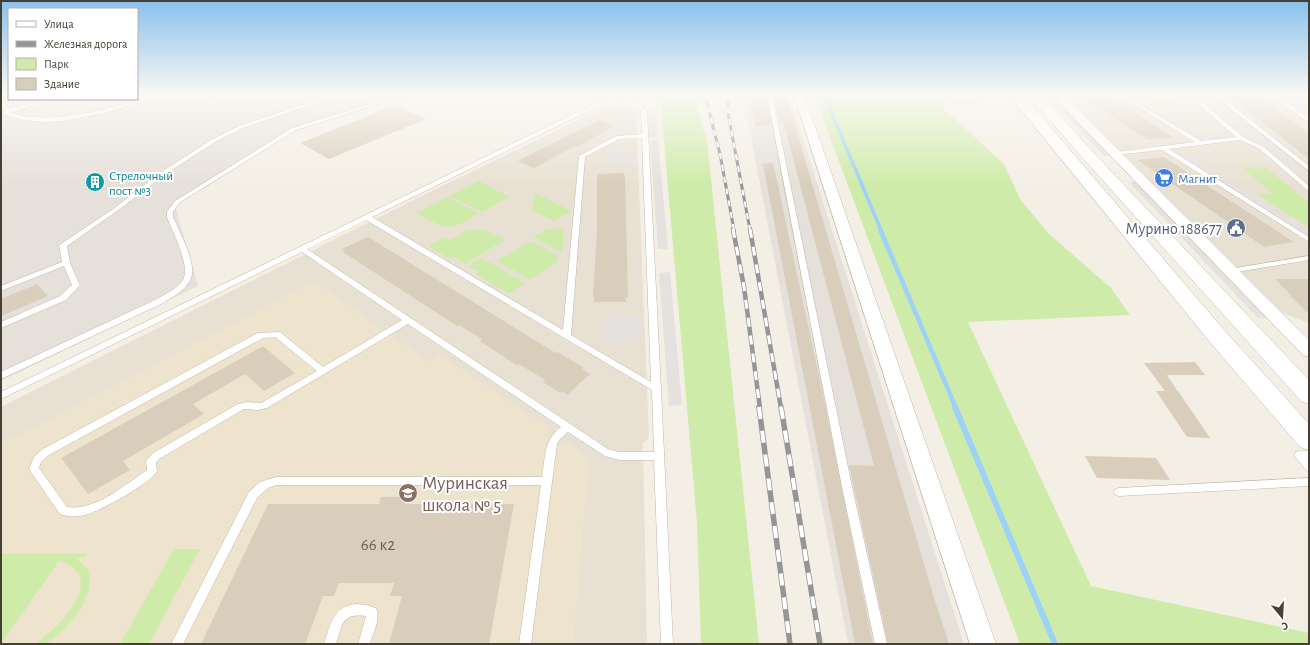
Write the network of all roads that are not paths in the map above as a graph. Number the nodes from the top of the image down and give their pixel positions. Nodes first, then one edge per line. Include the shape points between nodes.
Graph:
1 (247, 125) edge
2 (307, 125) edge
3 (554, 125) edge
4 (645, 125) edge
5 (775, 125) edge
6 (809, 125) edge
7 (1041, 125) edge
8 (1062, 125) edge
9 (1088, 125) edge
10 (1172, 125) edge
11 (1226, 125) edge
12 (1254, 125) edge
13 (646, 136) junction
14 (1241, 138) junction
15 (1200, 142) junction
16 (1163, 148) junction
17 (1116, 154) junction
18 (1309, 169) edge
19 (1309, 189) edge
20 (366, 216) junction
21 (1309, 240) edge
22 (301, 248) junction
23 (1309, 258) edge
24 (1300, 260) junction
25 (66, 263) junction
26 (1309, 265) edge
27 (1230, 270) junction
28 (1, 289) edge
29 (408, 320) junction
30 (1, 325) edge
31 (567, 336) junction
32 (1309, 350) edge
33 (323, 371) junction
34 (1, 376) edge
35 (657, 389) junction
36 (1309, 395) edge
37 (1, 396) edge
38 (568, 427) junction
39 (1309, 440) edge
40 (1309, 455) edge
41 (658, 456) junction
42 (1309, 467) edge
43 (547, 482) junction
44 (1309, 482) edge
45 (1119, 492) dead end
46 (177, 644) edge
47 (330, 644) edge
48 (364, 644) edge
49 (524, 644) edge
50 (667, 644) edge
51 (881, 644) edge
52 (983, 644) edge

1 - 25 lane via 213,141 165,172 63,245
2 - 34 lane via 294,129 177,202 170,212 170,217 190,270 187,279 176,291 158,302
3 - 20 lane
4 - 13 lane
5 - 51 lane
6 - 52 street
7 - 39 street via 1222,341
8 - 36 street
9 - 17 street
10 - 15 lane
11 - 14 lane
12 - 18 lane
13 - 31 lane via 618,137 582,156
13 - 35 lane
14 - 15 lane
14 - 19 lane via 1262,148
15 - 16 lane
16 - 17 lane
16 - 21 lane
17 - 27 street
20 - 22 lane
20 - 31 lane
22 - 29 lane
22 - 37 lane
23 - 24 lane
24 - 26 lane
24 - 27 lane
25 - 28 lane
25 - 30 lane via 76,285 63,298
27 - 32 street
29 - 33 lane
29 - 38 lane
31 - 35 lane
33 - 33 lane via 264,406 241,406 156,456 151,461 152,471 148,475 81,512 64,511 34,469 37,460 46,452 261,335 277,334
35 - 41 lane
38 - 41 lane via 605,452 619,456
38 - 43 lane via 552,443
40 - 42 lane via 1299,455
41 - 50 lane
43 - 46 lane via 276,481 264,485 253,496
43 - 49 lane
44 - 45 lane
47 - 48 lane via 343,612 368,610 372,612 372,617

